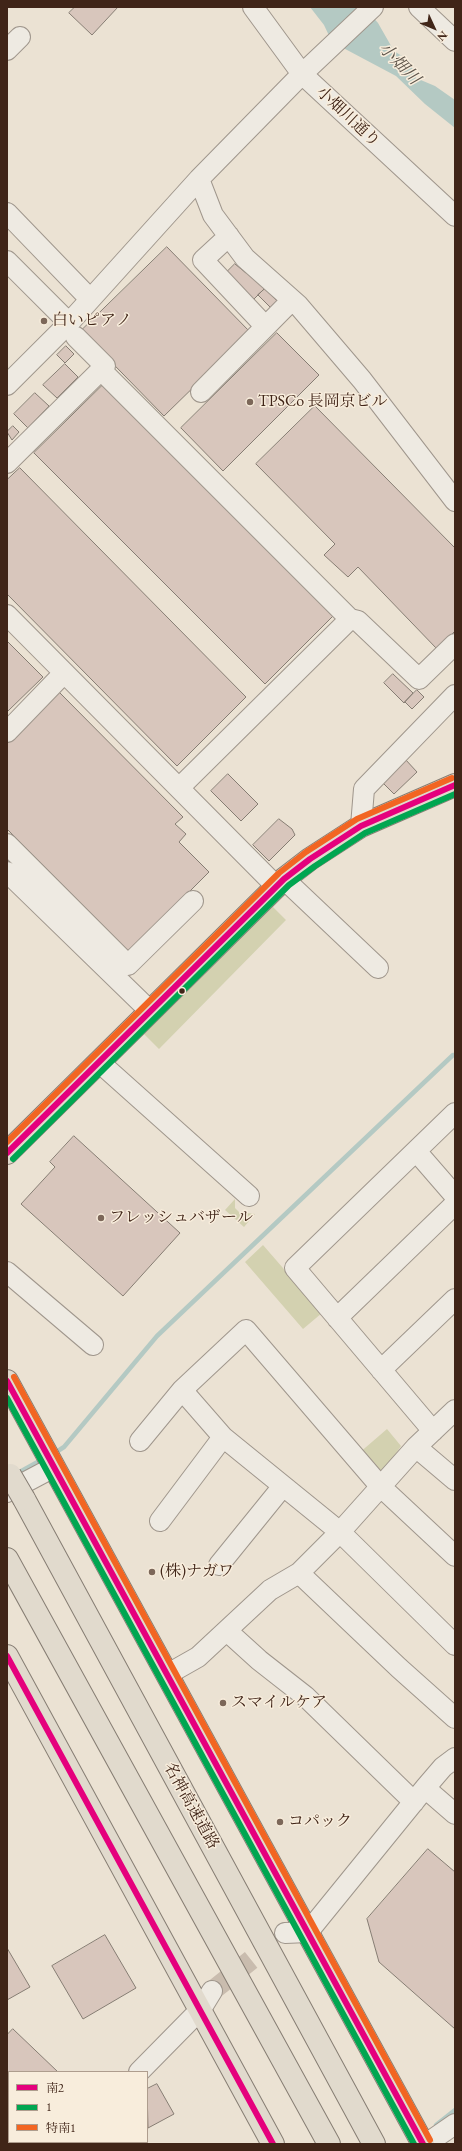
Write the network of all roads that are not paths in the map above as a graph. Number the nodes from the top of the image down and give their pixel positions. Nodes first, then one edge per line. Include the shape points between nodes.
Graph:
1 (253, 7) edge
2 (373, 7) edge
3 (419, 7) edge
4 (455, 41) edge
5 (302, 74) junction
6 (199, 179) junction
7 (7, 213) edge
8 (455, 216) edge
9 (229, 236) junction
10 (7, 261) edge
11 (90, 299) junction
12 (292, 300) junction
13 (265, 326) junction
14 (73, 330) junction
15 (101, 370) junction
16 (7, 385) edge
17 (201, 392) dead end
18 (7, 463) edge
19 (455, 501) edge
20 (7, 615) edge
21 (350, 619) junction
22 (455, 644) edge
23 (64, 673) junction
24 (455, 695) edge
25 (7, 732) edge
26 (455, 785) edge
27 (179, 788) junction
28 (361, 826) junction
29 (7, 844) edge
30 (7, 872) edge
31 (280, 883) junction
32 (193, 901) dead end
33 (378, 968) dead end
34 (150, 1011) junction
35 (99, 1062) junction
36 (455, 1113) edge
37 (416, 1151) junction
38 (7, 1153) edge
39 (248, 1196) dead end
40 (455, 1196) edge
41 (455, 1204) edge
42 (7, 1271) edge
43 (455, 1299) edge
44 (337, 1318) junction
45 (93, 1345) dead end
46 (381, 1370) junction
47 (7, 1381) edge
48 (182, 1390) junction
49 (455, 1410) edge
50 (433, 1431) junction
51 (223, 1437) junction
52 (140, 1441) dead end
53 (416, 1447) junction
54 (50, 1460) junction
55 (455, 1480) edge
56 (12, 1484) edge
57 (283, 1486) junction
58 (380, 1486) junction
59 (160, 1521) dead end
60 (340, 1532) junction
61 (455, 1556) edge
62 (7, 1559) edge
63 (219, 1565) dead end
64 (299, 1573) junction
65 (227, 1631) junction
66 (455, 1645) edge
67 (7, 1656) edge
68 (168, 1674) junction
69 (455, 1718) edge
70 (455, 1758) edge
71 (419, 1795) junction
72 (455, 1814) edge
73 (308, 1932) junction
74 (285, 1933) tunnel mouth
75 (212, 1991) tunnel mouth
76 (200, 2010) junction
77 (140, 2071) edge
78 (455, 2124) edge
79 (273, 2144) edge
80 (329, 2144) edge
81 (374, 2144) edge
82 (425, 2144) edge

1 - 5 street, 小畑川通り
2 - 5 street
3 - 4 street
5 - 6 street
5 - 8 street, 小畑川通り
6 - 9 street via 213,215
6 - 11 street
7 - 11 street
9 - 12 street via 245,258
9 - 13 street via 203,260
10 - 14 street
11 - 14 street
12 - 13 street
12 - 19 street via 362,380
13 - 17 street
14 - 15 street via 105,366
14 - 16 street
15 - 18 street
15 - 21 street
20 - 23 street
21 - 22 street via 358,621 419,679
21 - 27 street
23 - 25 street
23 - 27 street
24 - 28 street via 364,789
26 - 28 main road
27 - 31 street
28 - 31 main road via 310,859
29 - 32 street via 128,965
30 - 34 street
31 - 33 street
31 - 34 main road
34 - 35 main road
35 - 38 main road
35 - 39 street
36 - 37 street
37 - 40 street
37 - 44 street via 295,1268
41 - 44 street
42 - 45 street
43 - 46 street
44 - 46 street
46 - 50 street
47 - 54 main road
48 - 51 street
48 - 52 street
48 - 58 street via 246,1330
49 - 50 street
50 - 53 street
51 - 57 street
51 - 59 street
53 - 55 street
53 - 58 street
54 - 56 street
54 - 68 main road
56 - 81 main road, 名神高速道路
57 - 60 street
57 - 63 street
58 - 60 street
58 - 61 street
60 - 64 street
60 - 66 street
62 - 80 main road
64 - 65 street via 270,1590
64 - 69 street
65 - 68 street via 198,1657
65 - 71 street
67 - 76 main road
68 - 73 main road
70 - 71 street via 443,1767
71 - 72 street
71 - 73 street
73 - 74 street
73 - 82 main road
75 - 76 street
76 - 77 street
76 - 79 main road
78 - 82 street

